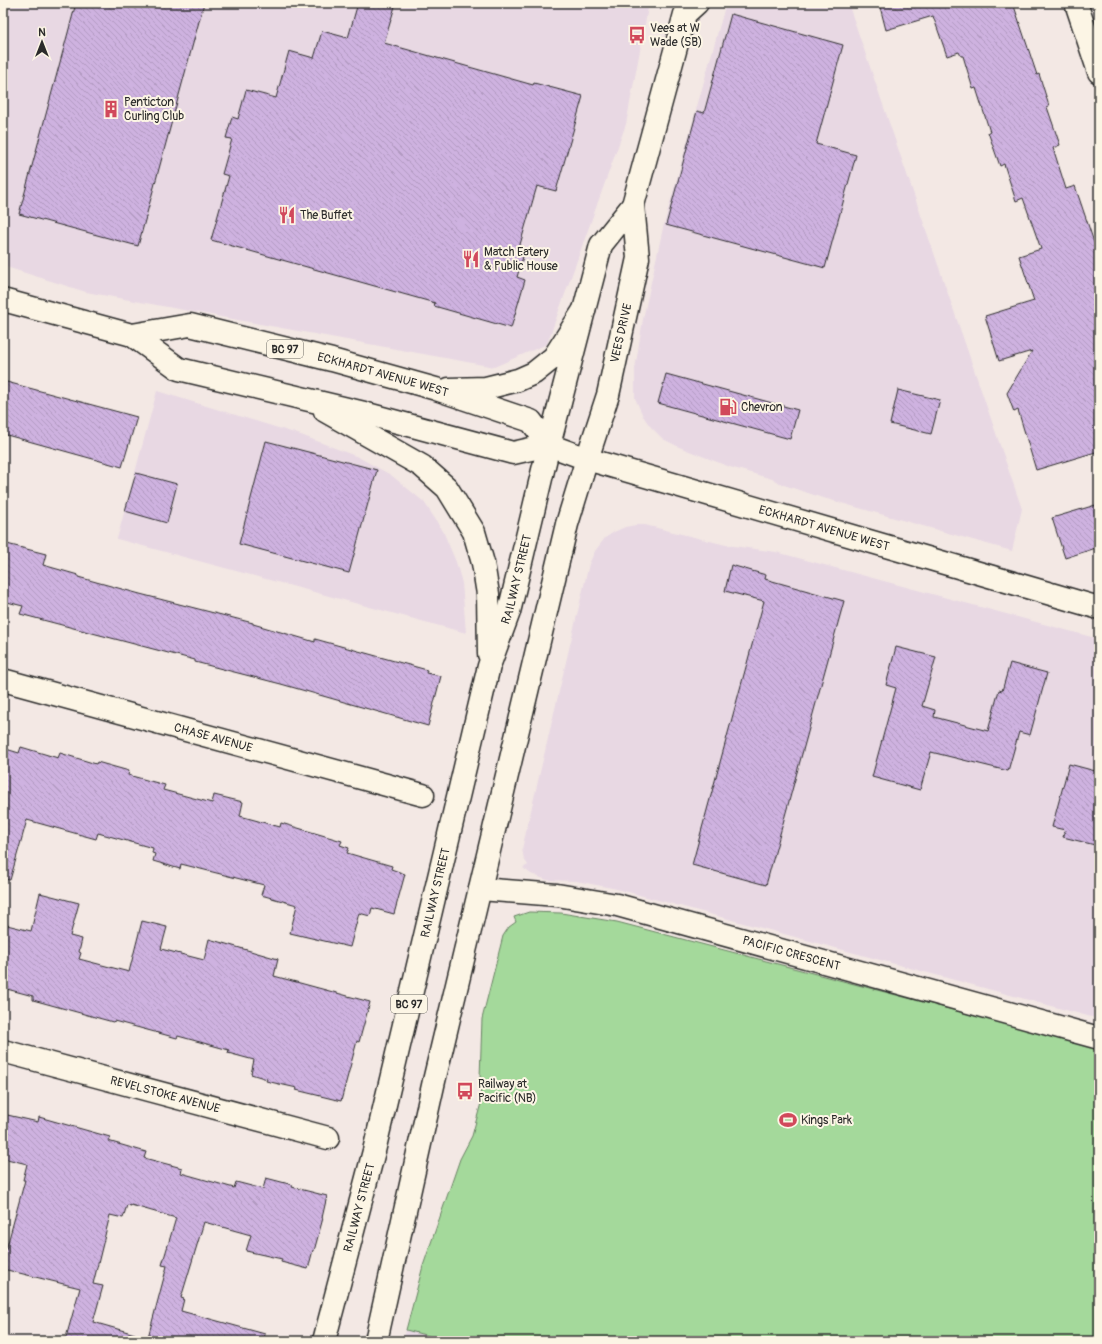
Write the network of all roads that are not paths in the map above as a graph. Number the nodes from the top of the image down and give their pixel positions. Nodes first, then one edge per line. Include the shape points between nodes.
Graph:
1 (1076, 3) edge
2 (687, 7) edge
3 (1099, 72) edge
4 (633, 205) junction
5 (3, 300) edge
6 (584, 310) junction
7 (132, 335) junction
8 (436, 389) junction
9 (303, 398) junction
10 (550, 446) junction
11 (587, 460) junction
12 (1099, 608) edge
13 (489, 666) junction
14 (3, 680) edge
15 (423, 795) dead end
16 (480, 889) junction
17 (1099, 1038) edge
18 (3, 1051) edge
19 (328, 1138) dead end
20 (324, 1341) edge
21 (376, 1341) edge

1 - 3 main road
2 - 4 main road, VEES DRIVE
4 - 6 main road, VEES DRIVE via 601,246
4 - 11 main road, VEES DRIVE via 638,258 608,394
5 - 7 main road, ECKHARDT AVENUE WEST / BC 97
6 - 8 main road via 554,357 534,373 486,388
6 - 10 main road, VEES DRIVE
7 - 8 main road, ECKHARDT AVENUE WEST / BC 97 via 190,325
7 - 9 main road, ECKHARDT AVENUE WEST / BC 97 via 179,369
8 - 10 main road, ECKHARDT AVENUE WEST / BC 97 via 531,421
9 - 10 main road, ECKHARDT AVENUE WEST / BC 97 via 513,453
9 - 13 main road via 422,466 447,488 474,532 483,563 488,594
10 - 11 main road, ECKHARDT AVENUE WEST
10 - 13 main road, RAILWAY STREET / BC 97 via 509,612
11 - 12 main road, ECKHARDT AVENUE WEST
11 - 16 main road via 566,524
13 - 20 main road, RAILWAY STREET / BC 97 via 374,1151
14 - 15 main road, CHASE AVENUE
16 - 17 main road, PACIFIC CRESCENT via 557,895 617,905
16 - 21 main road
18 - 19 main road, REVELSTOKE AVENUE

